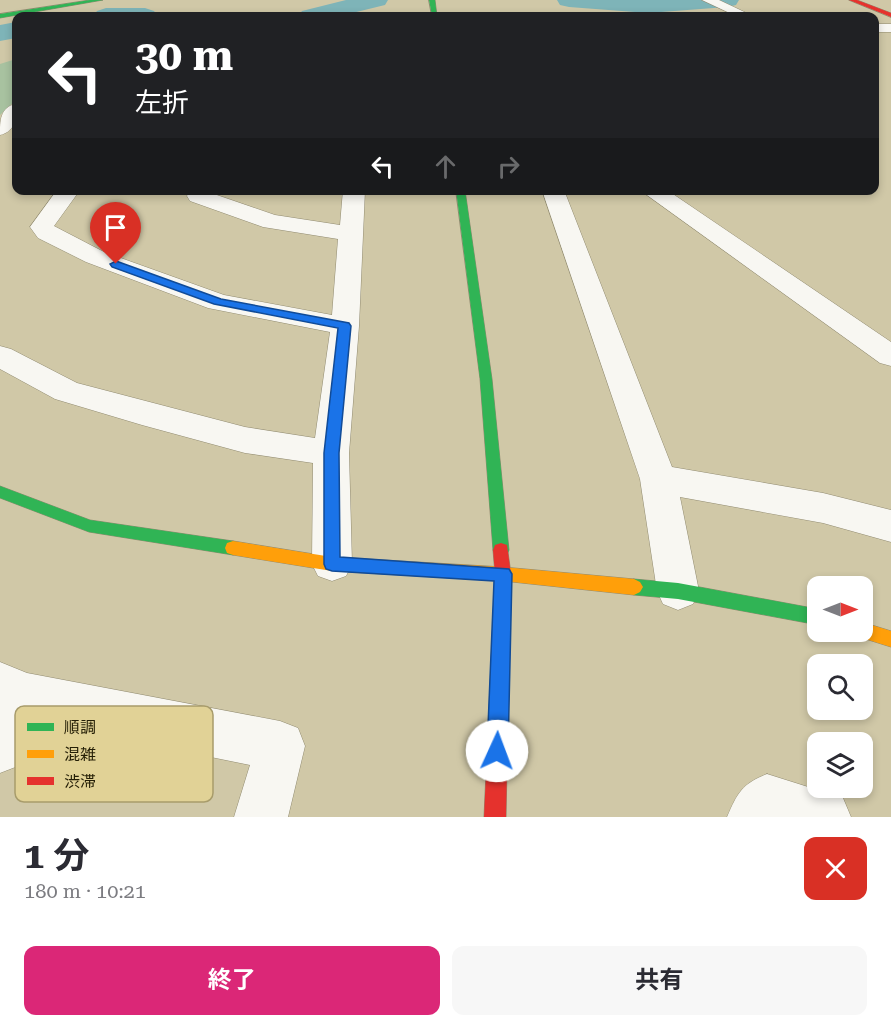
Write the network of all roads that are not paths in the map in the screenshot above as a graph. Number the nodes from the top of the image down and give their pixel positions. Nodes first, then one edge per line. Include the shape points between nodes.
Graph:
1 (99, 0) edge
2 (708, 0) edge
3 (852, 0) edge
4 (25, 12) edge
5 (737, 12) edge
6 (891, 15) edge
7 (12, 114) edge
8 (0, 128) edge
9 (65, 195) edge
10 (198, 195) edge
11 (354, 195) edge
12 (461, 195) edge
13 (555, 195) edge
14 (658, 195) edge
15 (351, 234) junction
16 (345, 326) junction
17 (0, 356) edge
18 (891, 356) edge
19 (332, 453) junction
20 (658, 479) junction
21 (0, 492) edge
22 (891, 526) edge
23 (332, 564) junction
24 (503, 574) junction
25 (678, 591) junction
26 (807, 615) edge
27 (873, 633) edge
28 (891, 639) edge
29 (14, 691) edge
30 (87, 706) edge
31 (213, 732) edge
32 (0, 748) edge
33 (261, 817) edge
34 (495, 817) edge
35 (754, 817) edge
36 (824, 817) edge

1 - 4 street
2 - 5 street
3 - 6 street
7 - 8 street
9 - 16 street via 42,227 47,234 95,257 218,302
10 - 15 street via 271,222
11 - 15 street
12 - 24 street via 486,379
13 - 20 street
14 - 18 street
15 - 16 street
16 - 19 street
17 - 19 street via 66,391 132,411 245,440
19 - 23 street
20 - 22 street via 823,508
20 - 25 street
21 - 23 street via 89,526
23 - 24 street
24 - 25 street
24 - 34 street
25 - 26 street
27 - 28 street
29 - 30 street
29 - 32 street
31 - 33 street via 280,746
35 - 36 street via 767,800

